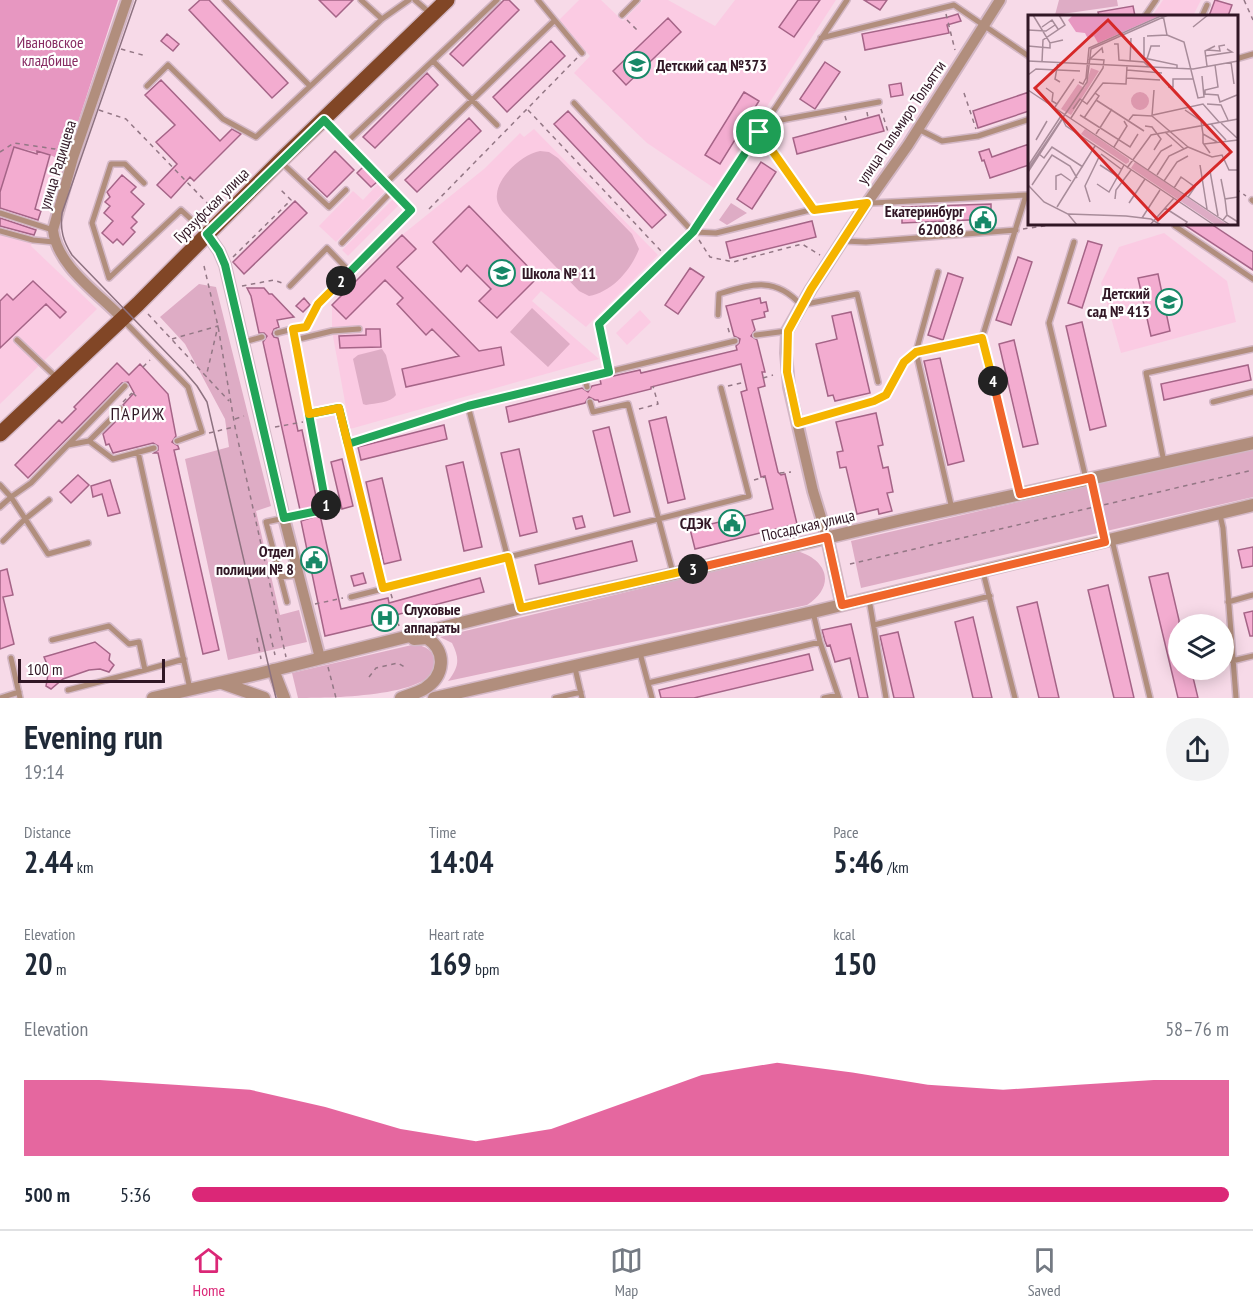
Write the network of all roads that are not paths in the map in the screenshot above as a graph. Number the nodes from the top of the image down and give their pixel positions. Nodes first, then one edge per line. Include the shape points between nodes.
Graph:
1 (127, 0) edge
2 (225, 0) edge
3 (362, 0) edge
4 (410, 0) edge
5 (415, 0) edge
6 (447, 0) edge
7 (497, 0) edge
8 (538, 0) edge
9 (637, 0) edge
10 (847, 0) edge
11 (1000, 0) edge
12 (1156, 0) edge
13 (1207, 5) dead end
14 (432, 14) junction
15 (622, 15) road end
16 (1146, 15) edge
17 (1202, 15) edge
18 (382, 19) junction
19 (555, 21) junction
20 (983, 26) junction
21 (821, 38) junction
22 (582, 53) road end
23 (1253, 54) edge
24 (1028, 56) edge
25 (1238, 58) edge
26 (433, 61) junction
27 (147, 86) dead end
28 (309, 86) junction
29 (472, 99) junction
30 (879, 102) road end
31 (574, 103) dead end
32 (1028, 119) edge
33 (324, 120) junction
34 (765, 123) junction
35 (497, 124) dead end
36 (918, 129) junction
37 (747, 138) dead end
38 (753, 141) junction
39 (346, 143) junction
40 (280, 161) junction
41 (144, 183) dead end
42 (386, 183) junction
43 (346, 190) dead end
44 (393, 190) junction
45 (1028, 194) edge
46 (867, 203) junction
47 (0, 213) edge
48 (1175, 225) dead end
49 (53, 230) junction
50 (1016, 230) junction
51 (0, 231) edge
52 (693, 232) junction
53 (207, 234) junction
54 (842, 241) junction
55 (54, 242) junction
56 (1074, 242) dead end
57 (342, 243) dead end
58 (350, 272) junction
59 (938, 272) dead end
60 (1253, 279) edge
61 (290, 286) road end
62 (801, 305) junction
63 (717, 315) dead end
64 (122, 318) junction
65 (293, 329) junction
66 (359, 329) dead end
67 (788, 331) junction
68 (277, 333) dead end
69 (756, 335) dead end
70 (262, 337) dead end
71 (17, 340) dead end
72 (295, 340) junction
73 (735, 341) dead end
74 (243, 342) junction
75 (1253, 349) edge
76 (609, 372) junction
77 (584, 378) junction
78 (57, 379) junction
79 (878, 382) dead end
80 (125, 386) dead end
81 (587, 387) dead end
82 (721, 388) road end
83 (1253, 392) edge
84 (874, 401) road end
85 (590, 402) dead end
86 (1213, 402) dead end
87 (468, 406) junction
88 (121, 409) dead end
89 (309, 414) junction
90 (798, 423) junction
91 (0, 434) edge
92 (89, 441) junction
93 (177, 441) dead end
94 (1253, 443) edge
95 (348, 444) junction
96 (68, 445) junction
97 (154, 448) dead end
98 (138, 452) junction
99 (1164, 462) junction
100 (1089, 479) junction
101 (0, 485) edge
102 (1020, 494) junction
103 (11, 497) junction
104 (49, 500) dead end
105 (1253, 505) edge
106 (0, 507) edge
107 (952, 509) junction
108 (1220, 513) junction
109 (284, 518) junction
110 (659, 519) junction
111 (24, 520) junction
112 (827, 537) junction
113 (3, 541) dead end
114 (1109, 541) junction
115 (88, 543) dead end
116 (508, 557) junction
117 (983, 570) junction
118 (298, 574) junction
119 (673, 574) junction
120 (280, 577) junction
121 (383, 588) junction
122 (1253, 595) edge
123 (990, 596) junction
124 (351, 597) road end
125 (868, 598) junction
126 (287, 602) dead end
127 (1228, 602) junction
128 (842, 605) junction
129 (521, 608) junction
130 (813, 612) junction
131 (1229, 614) edge
132 (874, 625) junction
133 (52, 640) dead end
134 (820, 642) junction
135 (373, 645) junction
136 (640, 651) junction
137 (1253, 656) edge
138 (12, 658) dead end
139 (184, 659) junction
140 (1234, 661) edge
141 (324, 662) junction
142 (575, 667) junction
143 (145, 670) junction
144 (273, 670) junction
145 (1234, 680) edge
146 (221, 683) junction
147 (648, 683) junction
148 (190, 689) junction
149 (68, 690) dead end
150 (20, 695) edge
151 (582, 695) edge
152 (838, 696) edge
153 (439, 697) edge
154 (0, 698) edge
155 (153, 698) edge
156 (265, 698) edge
157 (284, 698) edge
158 (401, 698) edge
159 (555, 698) edge
160 (652, 698) edge
161 (824, 698) edge
162 (886, 698) edge
163 (1015, 698) edge
164 (1150, 698) edge
165 (1236, 698) edge

1 - 49 street, улица Радищева via 73,158
2 - 28 lane
3 - 18 lane
4 - 18 lane
5 - 14 lane
6 - 14 main road, Гурзуфская улица
7 - 26 lane
8 - 19 lane
9 - 15 lane
10 - 21 lane
11 - 20 street, улица Пальмиро Тольятти
12 - 16 lane
13 - 17 lane
14 - 33 main road, Гурзуфская улица
18 - 28 lane
19 - 22 lane
19 - 29 lane
20 - 21 lane via 954,5
20 - 24 lane
20 - 36 street, улица Пальмиро Тольятти
21 - 34 lane
23 - 25 lane
26 - 29 lane
26 - 39 lane
27 - 28 lane via 168,65 223,119 256,137
29 - 35 lane
29 - 42 lane
30 - 34 lane
31 - 52 lane
32 - 36 lane via 978,136 942,141
33 - 39 lane
33 - 40 main road, Гурзуфская улица
34 - 38 lane
36 - 46 street, улица Пальмиро Тольятти
37 - 38 lane
38 - 52 lane
39 - 42 lane
40 - 43 lane via 329,207
40 - 53 main road, Гурзуфская улица
41 - 53 lane via 125,164 111,164 92,223 109,278 181,210
42 - 44 lane
44 - 57 lane
44 - 58 lane via 411,210
45 - 46 lane
45 - 50 lane
46 - 52 lane via 814,210 716,233
46 - 54 street, улица Пальмиро Тольятти
47 - 49 lane
48 - 60 lane
49 - 55 street, улица Радищева
50 - 54 lane
50 - 102 lane via 982,338
51 - 55 lane
52 - 76 lane via 599,324
53 - 64 main road, Гурзуфская улица
53 - 74 street via 225,265
54 - 62 street, улица Пальмиро Тольятти
55 - 64 street via 69,264
56 - 100 lane via 1049,323
58 - 61 lane via 327,248
58 - 65 lane via 318,304 306,327
59 - 107 lane via 916,352
62 - 63 lane via 772,284 752,284 719,294
62 - 67 street, улица Пальмиро Тольятти
62 - 79 lane via 857,294
64 - 78 main road, Гурзуфская улица
64 - 93 lane via 188,387 202,432
65 - 68 lane
65 - 72 lane
66 - 72 lane
67 - 69 lane
67 - 90 street, улица Пальмиро Тольятти via 787,372
70 - 74 lane
71 - 78 lane
72 - 89 lane
73 - 76 lane
74 - 109 street
75 - 99 lane via 1146,373
76 - 77 lane
77 - 81 lane
77 - 87 lane
78 - 91 main road, Гурзуфская улица
80 - 96 lane
82 - 110 lane via 748,496
83 - 86 lane
84 - 90 lane
85 - 110 lane via 593,412 628,404
87 - 95 lane
87 - 116 lane
88 - 92 lane
89 - 95 lane via 339,408
89 - 109 lane via 327,509
90 - 112 street, улица Пальмиро Тольятти
92 - 96 lane
92 - 98 lane via 113,459
94 - 99 street, Посадская улица
95 - 121 lane
96 - 103 lane via 31,483
97 - 98 lane
98 - 139 lane
99 - 100 street, Посадская улица
100 - 102 street, Посадская улица
101 - 103 lane
102 - 107 street, Посадская улица
103 - 106 lane
103 - 111 lane
104 - 111 lane
105 - 108 street
107 - 112 street, Посадская улица
108 - 114 street
108 - 127 lane
109 - 118 street
109 - 120 lane via 266,522
110 - 116 lane
110 - 119 lane
111 - 113 lane
111 - 115 lane via 48,554
112 - 119 street, Посадская улица
112 - 128 street, улица Пальмиро Тольятти
114 - 117 street
114 - 164 lane
116 - 121 lane
116 - 129 lane
117 - 123 lane
117 - 125 street
118 - 120 lane
118 - 141 street
119 - 129 street, Посадская улица
120 - 126 lane
121 - 124 lane
122 - 127 lane
123 - 132 lane
123 - 163 lane
125 - 128 street
125 - 132 lane
127 - 131 lane
128 - 130 street
129 - 135 street, Посадская улица
130 - 134 lane
130 - 136 street
132 - 162 lane
133 - 143 lane via 109,626 129,644 139,642
134 - 147 lane
134 - 152 lane
135 - 141 street, Посадская улица
135 - 158 street, Посадская улица via 420,637 437,646 442,660 438,674 426,688
136 - 142 street
136 - 147 lane
137 - 140 lane
138 - 150 lane
139 - 143 lane
139 - 148 lane
141 - 144 street, Посадская улица
142 - 151 lane
142 - 153 street
143 - 149 lane
144 - 146 street, Посадская улица
144 - 156 street
144 - 157 street
145 - 165 lane
146 - 148 street, Посадская улица
146 - 156 street
147 - 160 lane
148 - 155 street, Посадская улица
150 - 154 lane
151 - 159 lane
152 - 161 lane

